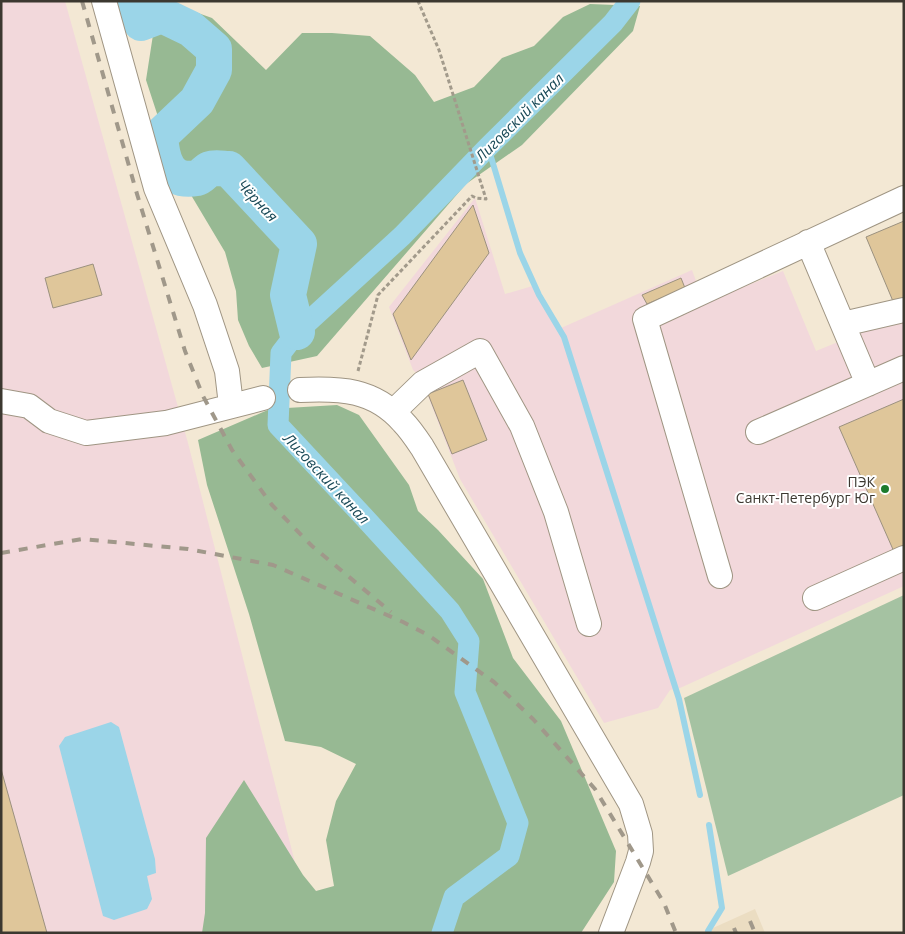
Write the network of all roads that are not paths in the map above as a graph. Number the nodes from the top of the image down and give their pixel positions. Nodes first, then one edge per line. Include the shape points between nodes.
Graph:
1 (104, 1) edge
2 (904, 198) edge
3 (808, 242) junction
4 (904, 310) edge
5 (843, 324) junction
6 (904, 368) edge
7 (868, 384) junction
8 (300, 390) dead end
9 (263, 398) dead end
10 (1, 402) edge
11 (231, 405) junction
12 (393, 412) junction
13 (758, 432) dead end
14 (904, 558) edge
15 (720, 576) dead end
16 (815, 598) dead end
17 (589, 624) dead end
18 (611, 933) edge

1 - 11 lane via 156,188 205,304 227,371
2 - 3 lane
3 - 5 lane
3 - 15 lane via 645,319
4 - 5 lane
5 - 7 lane
6 - 7 lane
7 - 13 lane
8 - 12 lane via 352,391
9 - 11 lane
10 - 11 lane via 29,406 49,421 86,433 166,423
12 - 17 lane via 423,383 480,351 529,443 556,512
12 - 18 lane via 422,447 631,804 640,834 641,851
14 - 16 lane

